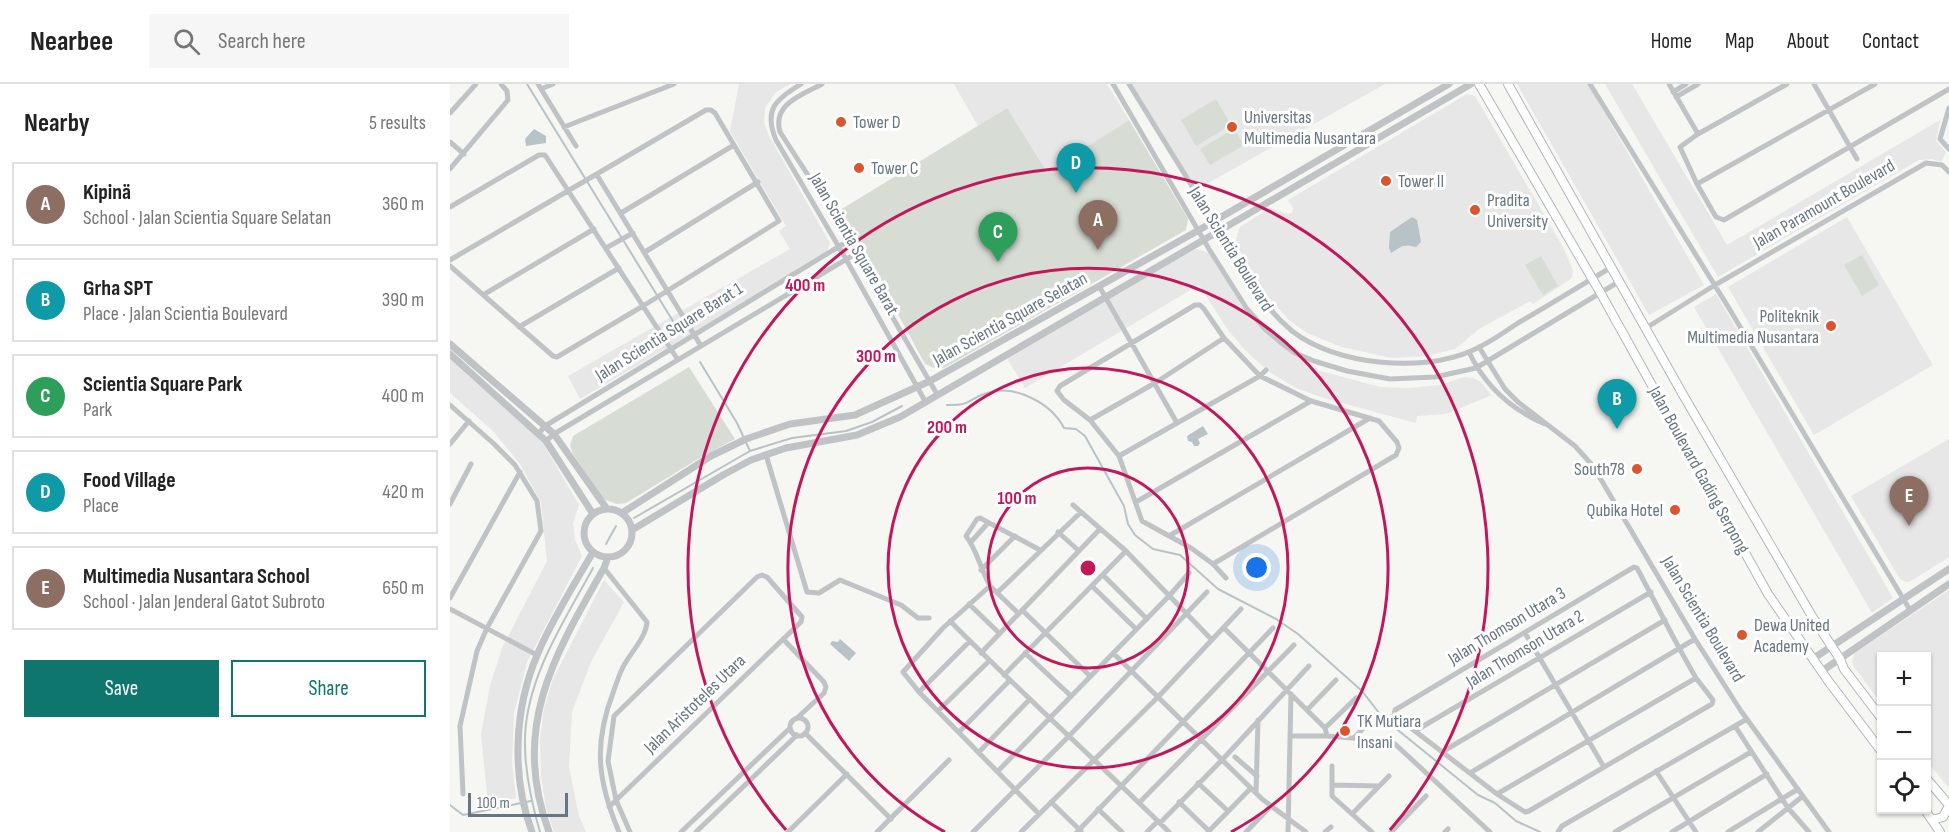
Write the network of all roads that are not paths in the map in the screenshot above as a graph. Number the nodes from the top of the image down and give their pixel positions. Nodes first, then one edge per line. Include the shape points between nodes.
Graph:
1 (476, 84) edge
2 (501, 84) edge
3 (552, 84) edge
4 (673, 84) edge
5 (801, 84) edge
6 (822, 84) edge
7 (1113, 84) edge
8 (1129, 84) edge
9 (1449, 84) edge
10 (1471, 84) edge
11 (1479, 84) edge
12 (1508, 84) edge
13 (1590, 84) edge
14 (1669, 84) edge
15 (1686, 84) edge
16 (1698, 84) edge
17 (1787, 84) edge
18 (1814, 84) edge
19 (1875, 84) edge
20 (539, 86) edge
21 (1949, 88) edge
22 (1675, 94) junction
23 (1949, 108) edge
24 (1829, 110) junction
25 (450, 113) edge
26 (564, 127) junction
27 (1698, 134) junction
28 (450, 142) edge
29 (734, 145) junction
30 (576, 146) dead end
31 (1850, 147) junction
32 (1949, 149) edge
33 (464, 154) junction
34 (1857, 159) dead end
35 (450, 169) edge
36 (1949, 172) edge
37 (594, 176) junction
38 (758, 182) junction
39 (1697, 184) junction
40 (569, 190) junction
41 (450, 207) edge
42 (621, 213) junction
43 (837, 222) junction
44 (1213, 222) junction
45 (828, 228) junction
46 (594, 229) junction
47 (1199, 230) junction
48 (1219, 230) junction
49 (630, 234) junction
50 (1203, 239) junction
51 (848, 241) junction
52 (838, 246) junction
53 (606, 248) junction
54 (645, 252) junction
55 (855, 254) junction
56 (846, 259) junction
57 (450, 260) edge
58 (450, 267) edge
59 (1612, 267) junction
60 (619, 268) junction
61 (1592, 279) junction
62 (1620, 281) junction
63 (1715, 285) junction
64 (1099, 286) junction
65 (665, 291) junction
66 (1600, 292) junction
67 (483, 295) junction
68 (1105, 296) junction
69 (643, 306) junction
70 (519, 327) junction
71 (1646, 328) junction
72 (695, 334) junction
73 (1224, 338) junction
74 (1132, 343) junction
75 (450, 344) edge
76 (701, 346) junction
77 (1479, 347) junction
78 (670, 348) junction
79 (1328, 349) junction
80 (1469, 352) junction
81 (450, 354) edge
82 (678, 360) junction
83 (1488, 361) junction
84 (1324, 363) junction
85 (1476, 368) junction
86 (1266, 370) dead end
87 (1260, 376) junction
88 (930, 381) junction
89 (1155, 383) junction
90 (918, 387) junction
91 (937, 394) junction
92 (925, 401) junction
93 (1311, 401) junction
94 (450, 405) edge
95 (1370, 418) junction
96 (1090, 420) junction
97 (469, 421) junction
98 (1177, 423) junction
99 (1549, 425) junction
100 (545, 426) junction
101 (538, 433) junction
102 (554, 434) junction
103 (546, 441) junction
104 (450, 444) edge
105 (766, 455) junction
106 (1119, 456) junction
107 (471, 464) dead end
108 (520, 472) junction
109 (1136, 502) junction
110 (450, 504) edge
111 (1073, 505) dead end
112 (608, 509) junction
113 (1081, 512) junction
114 (622, 513) junction
115 (593, 514) junction
116 (988, 523) junction
117 (632, 530) junction
118 (1100, 530) junction
119 (1058, 532) junction
120 (1170, 536) junction
121 (1015, 537) junction
122 (971, 542) junction
123 (1040, 550) junction
124 (1078, 550) junction
125 (1126, 551) junction
126 (592, 552) junction
127 (608, 557) junction
128 (1213, 564) junction
129 (604, 568) junction
130 (1949, 569) edge
131 (981, 570) junction
132 (1189, 573) dead end
133 (1104, 576) junction
134 (1226, 578) dead end
135 (1949, 584) edge
136 (990, 586) junction
137 (1093, 587) junction
138 (998, 592) junction
139 (1207, 592) dead end
140 (1650, 592) junction
141 (1170, 595) junction
142 (450, 598) edge
143 (1904, 599) junction
144 (969, 604) junction
145 (450, 609) edge
146 (1241, 609) dead end
147 (1910, 610) junction
148 (1020, 612) junction
149 (1187, 615) junction
150 (929, 618) dead end
151 (1147, 619) junction
152 (1665, 620) junction
153 (950, 621) junction
154 (487, 628) junction
155 (1224, 628) junction
156 (1273, 628) dead end
157 (1136, 629) junction
158 (1045, 632) junction
159 (999, 633) junction
160 (1525, 633) junction
161 (783, 639) junction
162 (1212, 640) junction
163 (1693, 640) junction
164 (970, 641) junction
165 (1294, 645) dead end
166 (1831, 646) junction
167 (1680, 647) junction
168 (1250, 652) junction
169 (981, 653) junction
170 (1025, 653) junction
171 (1113, 653) junction
172 (537, 655) junction
173 (1540, 657) junction
174 (1814, 658) junction
175 (1840, 659) junction
176 (989, 661) junction
177 (1309, 666) dead end
178 (1132, 671) junction
179 (1822, 671) junction
180 (1267, 672) junction
181 (1004, 675) junction
182 (1090, 676) junction
183 (1696, 678) junction
184 (1010, 680) junction
185 (1336, 680) dead end
186 (1556, 685) junction
187 (920, 692) junction
188 (1288, 692) junction
189 (1071, 696) junction
190 (1158, 697) junction
191 (1356, 698) dead end
192 (1030, 699) junction
193 (1307, 710) junction
194 (606, 711) junction
195 (939, 711) junction
196 (1571, 713) junction
197 (1877, 714) edge
198 (614, 716) junction
199 (1050, 717) junction
200 (796, 718) junction
201 (1747, 719) junction
202 (1258, 720) junction
203 (1183, 721) junction
204 (1369, 722) dead end
205 (1736, 725) junction
206 (790, 728) junction
207 (1325, 728) junction
208 (1415, 731) junction
209 (959, 732) junction
210 (805, 733) junction
211 (797, 735) junction
212 (1070, 735) junction
213 (1290, 736) junction
214 (1327, 736) junction
215 (1354, 738) junction
216 (1200, 741) junction
217 (1589, 741) junction
218 (1877, 747) edge
219 (979, 752) junction
220 (1442, 752) junction
221 (1751, 752) junction
222 (1235, 757) dead end
223 (1095, 759) junction
224 (949, 760) dead end
225 (1222, 760) junction
226 (1332, 766) dead end
227 (1604, 767) junction
228 (998, 771) junction
229 (1656, 771) junction
230 (1470, 772) junction
231 (846, 774) junction
232 (1767, 774) junction
233 (1257, 776) junction
234 (1389, 776) dead end
235 (1198, 783) junction
236 (1931, 784) edge
237 (1121, 785) junction
238 (1332, 785) junction
239 (1379, 786) junction
240 (1251, 788) junction
241 (1016, 789) junction
242 (1798, 789) junction
243 (721, 793) junction
244 (1256, 793) junction
245 (463, 794) dead end
246 (1497, 794) junction
247 (1426, 796) dead end
248 (1803, 796) junction
249 (1673, 799) junction
250 (1784, 799) junction
251 (616, 800) junction
252 (728, 801) junction
253 (1051, 802) junction
254 (1179, 802) junction
255 (1139, 803) junction
256 (1949, 806) edge
257 (609, 807) junction
258 (1270, 807) junction
259 (1788, 808) junction
260 (1098, 809) junction
261 (1228, 811) junction
262 (1764, 811) junction
263 (1039, 814) junction
264 (1352, 814) junction
265 (1928, 814) edge
266 (891, 819) junction
267 (1288, 820) junction
268 (1932, 820) junction
269 (1690, 821) junction
270 (1159, 822) junction
271 (1771, 822) junction
272 (1330, 827) dead end
273 (1079, 831) edge
274 (1209, 831) edge
275 (1287, 831) edge
276 (532, 832) edge
277 (549, 832) edge
278 (619, 832) edge
279 (630, 832) edge
280 (681, 832) edge
281 (696, 832) edge
282 (788, 832) edge
283 (877, 832) edge
284 (973, 832) edge
285 (1021, 832) edge
286 (1122, 832) edge
287 (1147, 832) edge
288 (1169, 832) edge
289 (1246, 832) edge
290 (1306, 832) edge
291 (1325, 832) edge
292 (1372, 832) edge
293 (1391, 832) edge
294 (1490, 832) edge
295 (1558, 832) edge
296 (1615, 832) edge
297 (1672, 832) edge
298 (1696, 832) edge
299 (1728, 832) edge
300 (1758, 832) edge
301 (1809, 832) edge
302 (1829, 832) edge
303 (1940, 832) edge

1 - 25 street
2 - 33 street via 508,100
3 - 20 street
4 - 26 street
5 - 45 street, Jalan Scientia Square Barat via 777,101 770,126
6 - 43 street, Jalan Scientia Square Barat via 789,103 777,122
7 - 47 street, Jalan Scientia Boulevard
8 - 44 street, Jalan Scientia Boulevard
9 - 44 street, Jalan Scientia Square Selatan
10 - 48 street, Jalan Scientia Square Selatan
11 - 61 main road, Jalan Boulevard Gading Serpong
12 - 59 main road, Jalan Boulevard Gading Serpong
13 - 63 street
14 - 22 street
15 - 22 street
16 - 22 street
17 - 27 street
18 - 24 street
19 - 24 street
20 - 26 street
21 - 31 street
22 - 27 street
23 - 32 street via 1940,139
24 - 31 street
24 - 39 street
26 - 30 street
27 - 39 street via 1682,144 1680,151
28 - 33 street
29 - 37 street via 715,113 706,110
29 - 38 street
29 - 42 street
31 - 34 street
31 - 39 street via 1724,220 1716,217
33 - 35 street
36 - 63 street, Jalan Paramount Boulevard via 1941,165 1926,163
37 - 40 street
37 - 42 street
38 - 54 street
38 - 65 street via 779,220
40 - 41 street via 544,154
40 - 46 street
40 - 57 street
42 - 49 street
43 - 45 street
43 - 51 street, Jalan Scientia Square Barat
44 - 47 street, Jalan Scientia Square Selatan
44 - 48 street, Jalan Scientia Boulevard
45 - 52 street, Jalan Scientia Square Barat
46 - 53 street
46 - 67 street
47 - 50 street, Jalan Scientia Boulevard
47 - 64 street, Jalan Scientia Square Selatan
48 - 50 street, Jalan Scientia Square Selatan
48 - 79 street, Jalan Scientia Boulevard via 1276,316 1293,332
49 - 53 street
49 - 54 street
50 - 68 street, Jalan Scientia Square Selatan
50 - 84 street, Jalan Scientia Boulevard via 1247,309 1265,329 1295,353
51 - 52 street, Jalan Scientia Square Barat 1
51 - 55 street, Jalan Scientia Square Barat
52 - 56 street, Jalan Scientia Square Barat
52 - 72 street, Jalan Scientia Square Barat 1
53 - 60 street
54 - 65 street
55 - 56 street, Jalan Scientia Square Barat 1
55 - 88 street, Jalan Scientia Square Barat
56 - 76 street, Jalan Scientia Square Barat 1
56 - 90 street, Jalan Scientia Square Barat
58 - 67 street
59 - 61 street, Jalan Scientia Boulevard
59 - 62 main road, Jalan Boulevard Gading Serpong
60 - 69 street
60 - 70 street
61 - 66 main road, Jalan Boulevard Gading Serpong
61 - 77 street, Jalan Scientia Boulevard
62 - 66 street, Jalan Scientia Boulevard
62 - 71 main road, Jalan Boulevard Gading Serpong
63 - 71 street, Jalan Paramount Boulevard
63 - 143 street
64 - 68 street
64 - 88 street, Jalan Scientia Square Selatan
65 - 69 street
65 - 72 street
66 - 83 street, Jalan Scientia Boulevard
66 - 174 main road, Jalan Boulevard Gading Serpong via 1768,594
67 - 70 street
68 - 74 street
68 - 91 street, Jalan Scientia Square Selatan
69 - 70 street via 555,357
69 - 78 street
71 - 166 main road, Jalan Boulevard Gading Serpong
72 - 76 street
72 - 78 street, Jalan Scientia Square Barat 1
73 - 74 street via 1204,309 1196,305
73 - 87 street
73 - 89 street
74 - 89 street
74 - 96 street via 1057,391
75 - 100 street
76 - 82 street, Jalan Scientia Square Barat 1
77 - 80 street, Jalan Scientia Boulevard
77 - 83 street, Jalan Scientia Boulevard
78 - 82 street
78 - 100 street, Jalan Scientia Square Barat 1
79 - 80 street, Jalan Scientia Boulevard via 1396,364 1431,363
79 - 84 street
80 - 85 street, Jalan Scientia Boulevard
81 - 101 street
82 - 102 street, Jalan Scientia Square Barat 1
83 - 85 street, Jalan Scientia Boulevard
83 - 99 street, Jalan Scientia Boulevard via 1505,389
84 - 85 street, Jalan Scientia Boulevard via 1390,379 1435,377
85 - 99 street, Jalan Scientia Boulevard via 1513,408
86 - 87 street
87 - 93 street
87 - 98 street
88 - 90 street, Jalan Scientia Square Selatan
88 - 91 street, Jalan Scientia Square Barat
89 - 96 street
89 - 98 street
90 - 92 street, Jalan Scientia Square Barat
90 - 114 street, Jalan Scientia Square Selatan via 855,415 790,424 746,439 711,456
91 - 92 street, Jalan Scientia Square Selatan
92 - 105 street, Jalan Scientia Square Selatan via 900,417 857,435
93 - 95 street
93 - 109 street
94 - 97 street
95 - 120 street
95 - 128 street via 1379,421 1397,442 1398,453
96 - 106 street
97 - 104 street
97 - 108 street
98 - 106 street
99 - 163 street, Jalan Scientia Boulevard via 1593,466
100 - 101 street, Jalan Scientia Square Barat 1
100 - 102 street
101 - 103 street
102 - 103 street, Jalan Scientia Square Barat 1
102 - 112 street
103 - 115 street
105 - 117 street, Jalan Scientia Square Selatan via 723,475
105 - 150 street via 807,592 819,593 840,580 901,605 918,618
106 - 109 street
107 - 110 street
108 - 142 street
108 - 154 street via 537,501 541,531
109 - 120 street via 1142,521
111 - 113 street
112 - 114 street
112 - 115 street
113 - 118 street
113 - 119 street
114 - 117 street
115 - 126 street via 584,533
116 - 121 street
116 - 122 street
116 - 122 street via 977,519 966,534
117 - 127 street via 628,546
118 - 124 street
118 - 125 street
119 - 123 street
119 - 124 street
120 - 128 street
121 - 123 street
121 - 131 street
122 - 131 street
123 - 138 street
124 - 148 street
125 - 133 street
125 - 141 street
126 - 127 street
126 - 172 street
127 - 129 street
128 - 134 street
129 - 194 street via 646,626 622,668
129 - 277 street via 565,637 540,701 535,759 540,807
130 - 143 street
131 - 136 street
132 - 141 street
133 - 137 street
133 - 151 street
135 - 147 street
136 - 138 street
136 - 144 street
137 - 157 street
137 - 158 street
138 - 148 street
139 - 149 street
140 - 152 street
140 - 160 street, Jalan Thomson Utara 3 via 1635,567
140 - 173 street, Jalan Thomson Utara 2
141 - 149 street
141 - 151 street
143 - 147 street
143 - 166 street
144 - 153 street
144 - 159 street
145 - 154 street
146 - 155 street
147 - 175 street
148 - 158 street
148 - 159 street
149 - 162 street
149 - 178 street
151 - 157 street
152 - 167 street
152 - 186 street
153 - 164 street
153 - 187 street via 903,671
154 - 172 street
154 - 245 street via 477,651 460,726
155 - 162 street
155 - 168 street
156 - 168 street
157 - 171 street
158 - 170 street
158 - 182 street
159 - 169 street
160 - 173 street
160 - 208 street, Jalan Thomson Utara 3 via 1395,710 1395,716
161 - 198 street, Jalan Aristoteles Utara via 801,622 802,616 762,575
161 - 200 street via 826,687
161 - 251 street, Jalan Aristoteles Utara
162 - 190 street
163 - 167 street
163 - 201 street, Jalan Scientia Boulevard
164 - 169 street
164 - 187 street
165 - 180 street
166 - 174 street
166 - 175 main road, Jalan Boulevard Gading Serpong
167 - 183 street
167 - 196 street
168 - 180 street
168 - 203 street
169 - 176 street
170 - 181 street
170 - 189 street
171 - 178 street
171 - 182 street
172 - 276 street via 525,694 518,744 524,807
173 - 186 street
173 - 208 street, Jalan Thomson Utara 2
174 - 179 main road, Jalan Boulevard Gading Serpong
175 - 179 street
175 - 197 main road, Jalan Boulevard Gading Serpong
176 - 181 street
176 - 195 street
177 - 188 street
178 - 190 street
178 - 212 street
179 - 218 main road, Jalan Boulevard Gading Serpong
180 - 188 street
180 - 216 street
181 - 184 street
182 - 189 street
183 - 217 street
183 - 227 street via 1712,704
184 - 192 street
184 - 209 street
185 - 193 street
186 - 196 street
186 - 220 street
187 - 195 street
188 - 193 street
188 - 202 street
188 - 213 street
189 - 199 street
190 - 203 street
190 - 223 street
191 - 207 street
192 - 199 street
192 - 219 street
193 - 207 street
194 - 198 street
194 - 257 street via 599,761
195 - 209 street
196 - 217 street
196 - 230 street
198 - 251 street via 608,761
199 - 212 street
199 - 228 street
200 - 206 street
200 - 210 street via 807,722
201 - 205 street
201 - 242 street, Jalan Scientia Boulevard
202 - 225 street
202 - 233 street
203 - 216 street
203 - 237 street
204 - 215 street
205 - 221 street
205 - 229 street
206 - 211 street
206 - 243 street
207 - 214 street
208 - 220 street
209 - 219 street
210 - 211 street
210 - 231 street
211 - 252 street
212 - 223 street
212 - 241 street
213 - 214 street
213 - 267 street
214 - 215 street
215 - 294 street via 1395,744
216 - 225 street
216 - 255 street
217 - 227 street
217 - 246 street
219 - 228 street
220 - 230 street
221 - 232 street
221 - 249 street
222 - 233 street
223 - 237 street
223 - 253 street
224 - 266 street
225 - 235 street
225 - 240 street
226 - 238 street
227 - 246 street via 1529,811 1521,811
228 - 241 street
229 - 249 street
229 - 295 street
230 - 246 street
231 - 266 street
231 - 282 street
232 - 250 street
232 - 269 street
233 - 244 street
234 - 239 street
235 - 254 street
235 - 261 street
236 - 256 main road
237 - 255 street
237 - 260 street
238 - 239 street
238 - 264 street via 1332,796
239 - 264 street
240 - 244 street
240 - 261 street
241 - 263 street
241 - 284 street
242 - 248 street, Jalan Scientia Boulevard
242 - 250 street
243 - 252 street
243 - 280 street
244 - 258 street
247 - 293 street
248 - 259 street
248 - 302 street, Jalan Scientia Boulevard
249 - 269 street
249 - 296 street
250 - 259 street
250 - 262 street
251 - 257 street, Jalan Aristoteles Utara
251 - 279 street
252 - 281 street
253 - 263 street
253 - 273 street
254 - 270 street
254 - 274 street
255 - 270 street
256 - 268 main road via 1943,817
257 - 278 street
258 - 267 street
258 - 289 street
259 - 271 street
259 - 301 street
260 - 273 street
260 - 286 street
261 - 274 street
262 - 271 street
262 - 299 street
263 - 285 street
264 - 292 street
265 - 268 main road
266 - 283 street
267 - 275 street
267 - 290 street
268 - 303 main road
269 - 297 street
269 - 298 street
270 - 287 street
270 - 288 street
271 - 300 street
272 - 291 street

